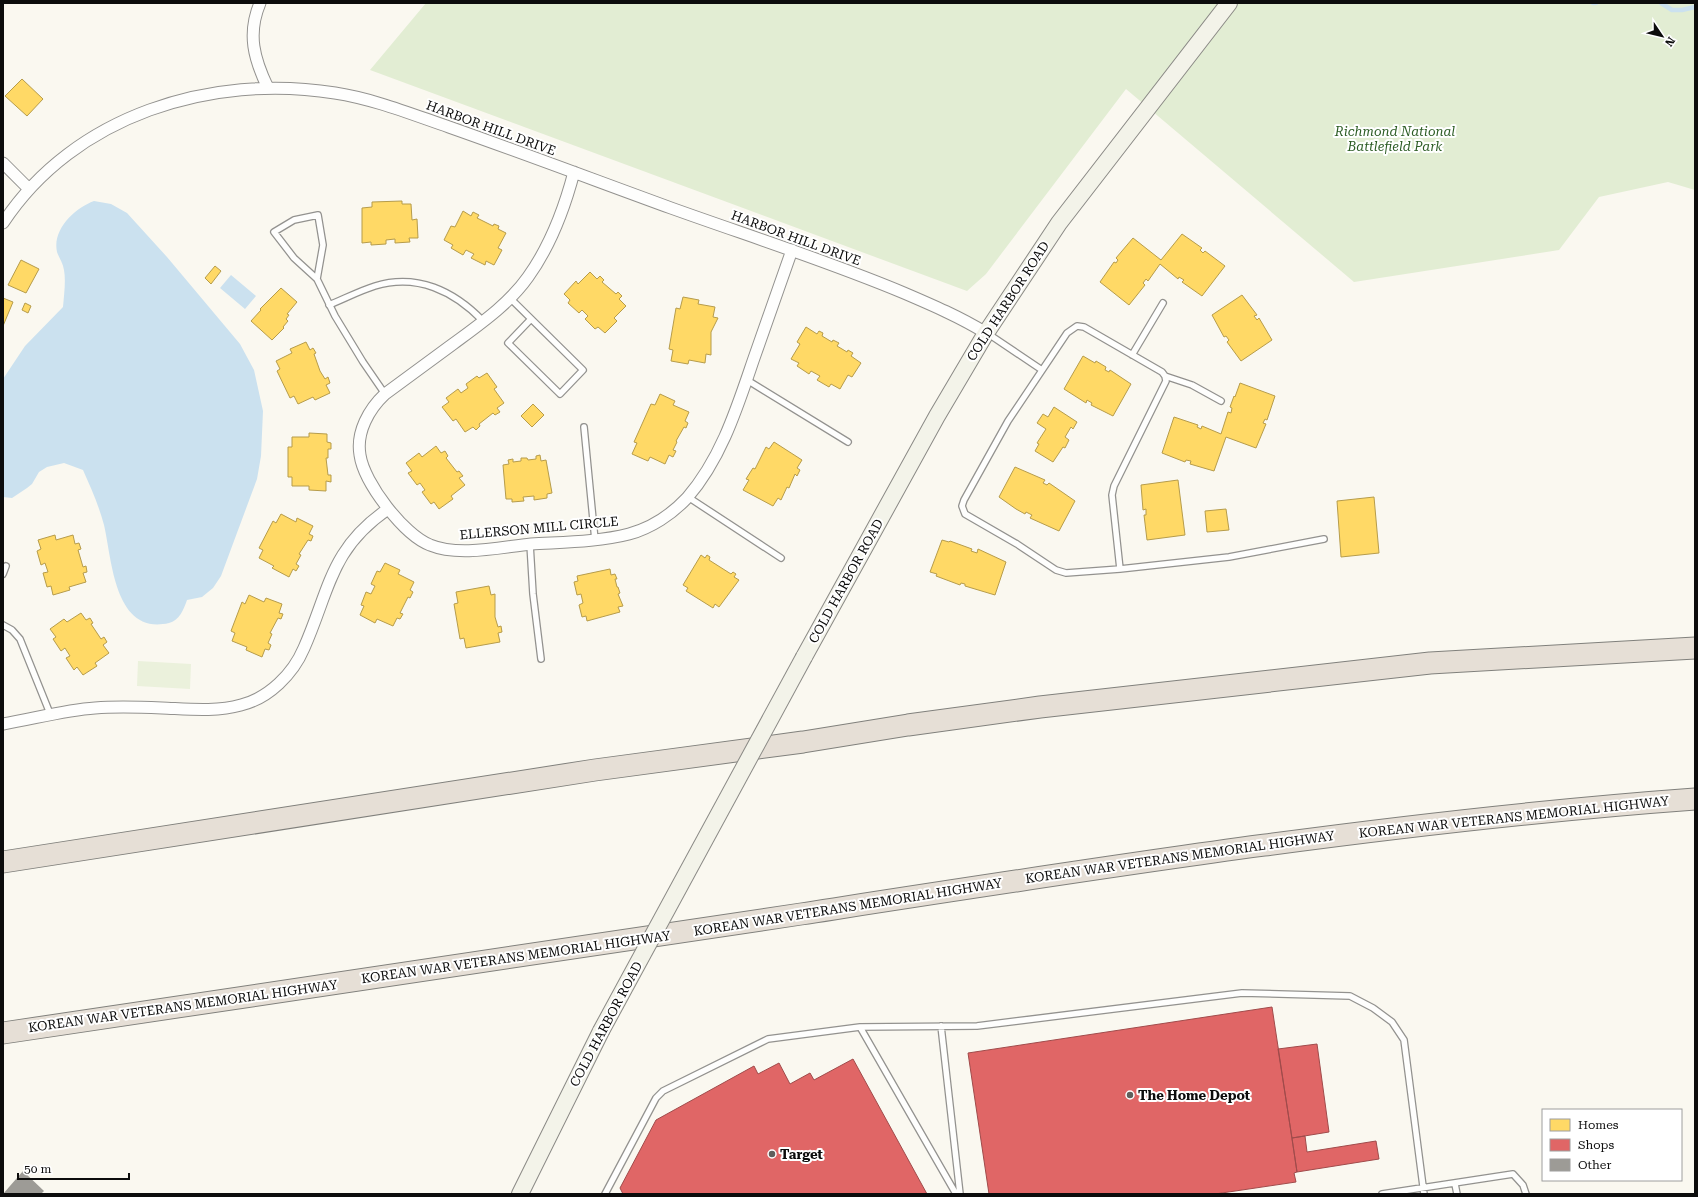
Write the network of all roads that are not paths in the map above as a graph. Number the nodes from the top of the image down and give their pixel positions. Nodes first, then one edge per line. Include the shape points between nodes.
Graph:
1 (260, 3) edge
2 (1229, 3) edge
3 (268, 88) junction
4 (3, 163) edge
5 (574, 172) junction
6 (29, 189) junction
7 (3, 223) edge
8 (792, 250) junction
9 (317, 279) junction
10 (510, 298) junction
11 (1163, 303) dead end
12 (329, 306) junction
13 (531, 319) junction
14 (483, 321) junction
15 (986, 333) junction
16 (1132, 354) junction
17 (1042, 370) junction
18 (1165, 376) junction
19 (747, 380) junction
20 (385, 394) junction
21 (1221, 401) dead end
22 (584, 427) dead end
23 (848, 442) dead end
24 (688, 497) junction
25 (388, 509) junction
26 (1324, 539) dead end
27 (595, 540) junction
28 (530, 544) junction
29 (781, 558) dead end
30 (6, 566) dead end
31 (1120, 569) junction
32 (3, 574) edge
33 (3, 625) edge
34 (1695, 648) edge
35 (541, 659) dead end
36 (51, 716) junction
37 (3, 724) edge
38 (1695, 799) edge
39 (3, 862) edge
40 (941, 1026) junction
41 (860, 1027) junction
42 (3, 1033) edge
43 (1455, 1184) junction
44 (1424, 1191) edge
45 (520, 1194) edge
46 (605, 1194) edge
47 (956, 1194) edge
48 (960, 1194) edge
49 (1382, 1194) edge
50 (1457, 1194) edge
51 (1526, 1194) edge

1 - 3 street via 253,26 254,50 259,70
2 - 15 main road, COLD HARBOR ROAD via 1059,223
3 - 5 street, HARBOR HILL DRIVE via 309,89 372,101
3 - 6 street, HARBOR HILL DRIVE via 202,95 136,115 78,146
4 - 6 street
5 - 8 street, HARBOR HILL DRIVE
5 - 10 street, ELLERSON MILL CIRCLE via 553,235 527,278
6 - 7 street, HARBOR HILL DRIVE
8 - 15 street, HARBOR HILL DRIVE via 880,283 962,318
8 - 19 street, ELLERSON MILL CIRCLE
9 - 9 lane via 294,258 274,232 294,220 318,215 323,245
9 - 12 lane
10 - 13 lane
10 - 14 street, ELLERSON MILL CIRCLE
11 - 16 lane
12 - 14 lane via 376,286 406,282 438,288 454,296
12 - 20 lane
13 - 13 lane via 583,370 560,394 508,343
14 - 20 street, ELLERSON MILL CIRCLE
15 - 17 lane
15 - 45 main road, COLD HARBOR ROAD, bridge via 937,416 804,657 601,1031
16 - 17 lane via 1084,327 1077,326 1067,333
16 - 18 lane
17 - 31 lane via 1008,422 964,500 962,506 965,514 1056,570 1066,573
18 - 21 lane via 1192,385
18 - 31 lane via 1166,381 1114,486 1112,495
19 - 23 lane
19 - 24 street, ELLERSON MILL CIRCLE via 726,437
20 - 25 street, ELLERSON MILL CIRCLE via 363,424 360,456 374,488
22 - 27 lane
24 - 27 street, ELLERSON MILL CIRCLE via 674,511 651,526 630,534
24 - 29 lane
25 - 28 street, ELLERSON MILL CIRCLE via 401,524 428,545 446,550
25 - 36 street via 374,519 349,545 334,570 293,668 266,693 240,705 212,709 94,708
26 - 31 lane via 1229,557
27 - 28 street, ELLERSON MILL CIRCLE
28 - 35 lane
30 - 32 lane
33 - 36 lane via 20,639
34 - 39 highway via 1430,663 1040,707 595,770
36 - 37 street
38 - 42 highway, KOREAN WAR VETERANS MEMORIAL HIGHWAY via 1458,821 1172,857
40 - 41 lane
40 - 44 lane via 977,1026 1242,993 1350,996 1392,1022 1404,1040
40 - 48 lane
41 - 46 lane via 768,1039 663,1091 656,1098
41 - 47 lane
43 - 44 lane
43 - 50 lane
43 - 51 lane via 1513,1174
44 - 49 lane

